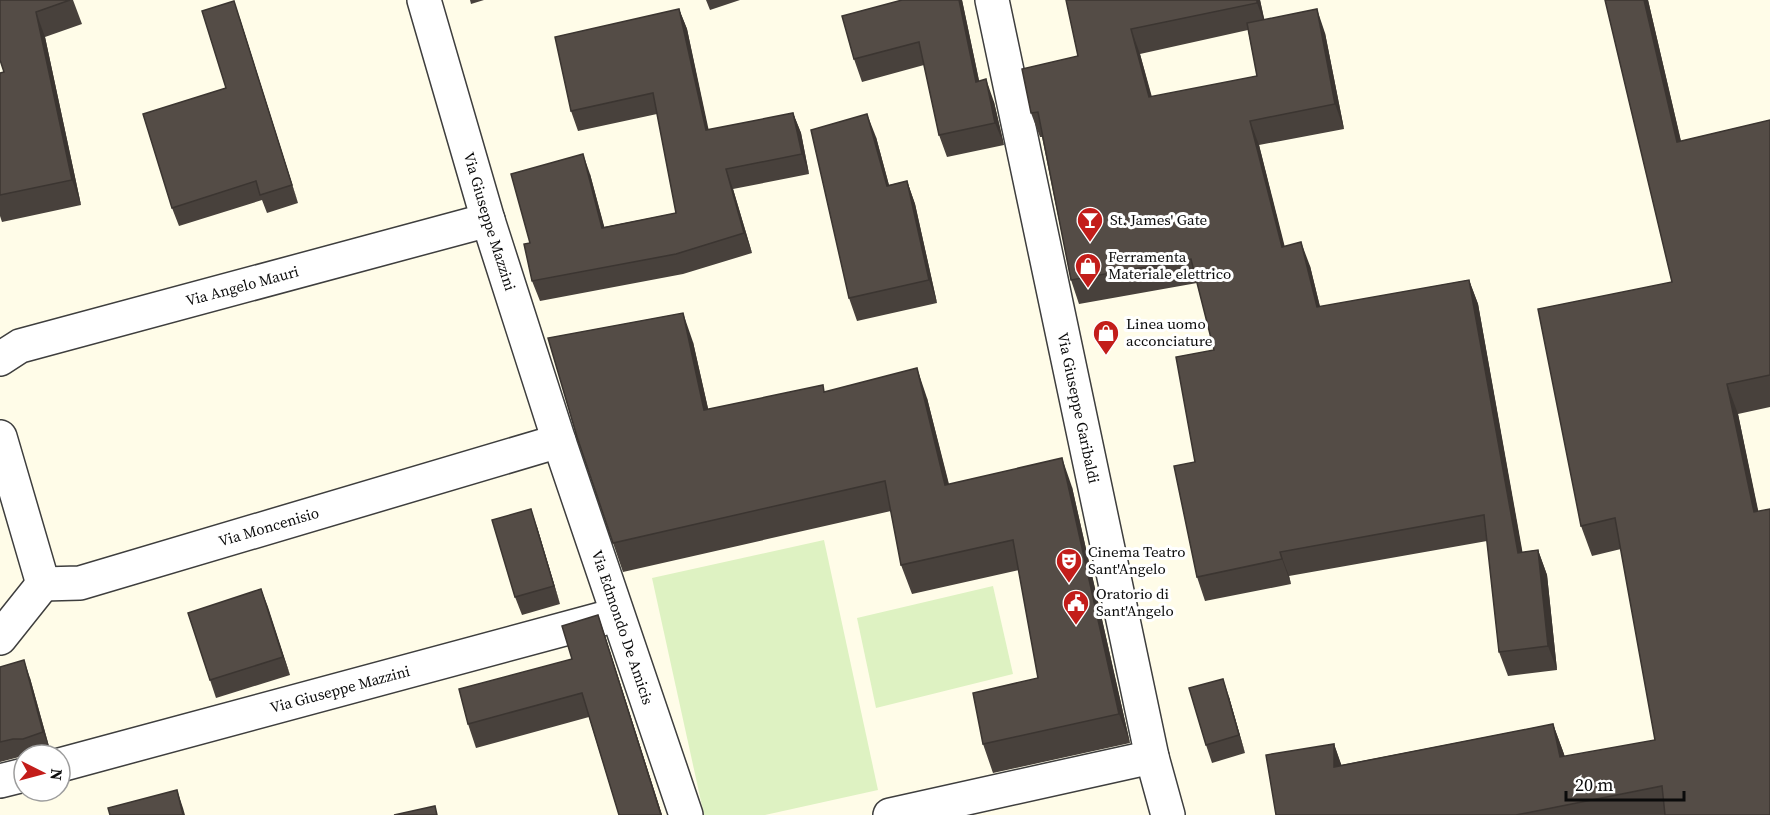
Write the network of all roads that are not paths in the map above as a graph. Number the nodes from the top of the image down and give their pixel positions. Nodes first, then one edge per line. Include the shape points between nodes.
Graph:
1 (424, 0) edge
2 (992, 0) edge
3 (488, 220) junction
4 (0, 359) edge
5 (0, 437) edge
6 (560, 441) junction
7 (43, 584) junction
8 (618, 615) junction
9 (0, 638) edge
10 (1152, 757) junction
11 (72, 762) edge
12 (687, 815) edge
13 (890, 815) edge
14 (1168, 815) edge

1 - 3 street, Via Giuseppe Mazzini
2 - 10 street, Via Giuseppe Garibaldi
3 - 4 street, Via Angelo Mauri via 20,346
3 - 6 street, Via Giuseppe Mazzini
5 - 7 street
6 - 7 street, Via Moncenisio via 80,583
6 - 8 street, Via Edmondo De Amicis
7 - 9 street
8 - 11 street, Via Giuseppe Mazzini
8 - 12 street, Via Edmondo De Amicis
10 - 13 street
10 - 14 street, Via Giuseppe Garibaldi

